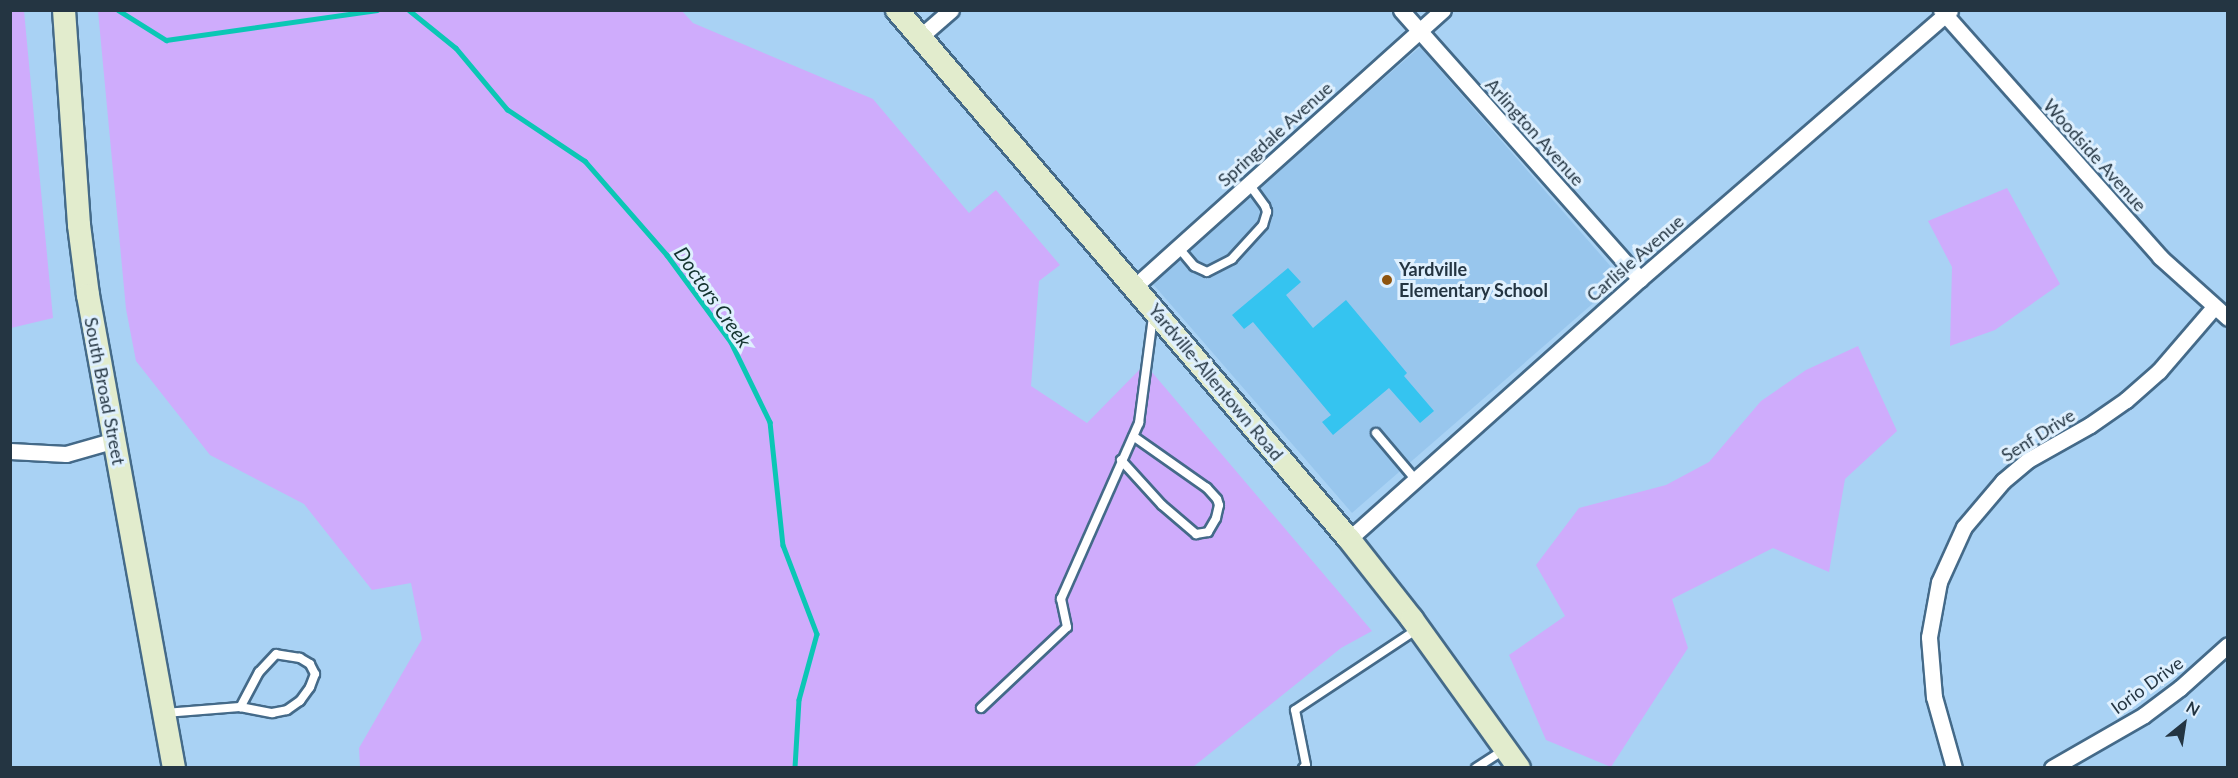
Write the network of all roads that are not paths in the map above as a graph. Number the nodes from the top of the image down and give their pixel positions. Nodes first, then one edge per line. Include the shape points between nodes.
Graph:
1 (64, 10) edge
2 (897, 10) edge
3 (951, 10) edge
4 (1401, 10) edge
5 (1443, 10) edge
6 (1945, 12) edge
7 (1419, 31) junction
8 (920, 37) junction
9 (1249, 184) junction
10 (1178, 247) junction
11 (1640, 279) junction
12 (1134, 287) junction
13 (2214, 307) junction
14 (1154, 309) junction
15 (2228, 318) edge
16 (1376, 433) dead end
17 (1133, 436) junction
18 (115, 440) junction
19 (10, 451) edge
20 (1120, 460) junction
21 (1415, 479) junction
22 (1349, 539) junction
23 (1419, 629) junction
24 (2228, 645) edge
25 (240, 707) junction
26 (981, 708) dead end
27 (164, 713) junction
28 (1506, 749) junction
29 (1306, 767) edge
30 (174, 768) edge
31 (1476, 768) edge
32 (1519, 768) edge
33 (1954, 768) edge
34 (2052, 768) edge

1 - 18 main road, South Broad Street via 79,225
2 - 8 main road, Yardville-Allentown Road
3 - 8 street
4 - 7 street, Arlington Avenue
5 - 7 street, Springdale Avenue
6 - 11 street, Carlisle Avenue
6 - 13 street, Woodside Avenue via 2160,257
7 - 9 street, Springdale Avenue
7 - 11 street, Arlington Avenue
8 - 12 main road, Yardville-Allentown Road
9 - 10 street, Springdale Avenue
9 - 10 lane via 1267,212 1263,225 1232,259 1207,272 1194,266
10 - 12 street, Springdale Avenue
11 - 21 street, Carlisle Avenue
12 - 14 main road, Yardville-Allentown Road
13 - 15 street, Woodside Avenue
13 - 33 street, Senf Drive via 2166,363 2126,400 2028,460 2003,481 1964,527 1939,582 1929,637 1934,697
14 - 17 lane via 1139,423
14 - 22 main road, Yardville-Allentown Road
16 - 21 lane
17 - 20 lane
17 - 20 lane via 1207,488 1217,500 1216,518 1208,532 1196,534
18 - 19 street via 66,454
18 - 27 main road, South Broad Street
20 - 26 lane via 1061,599 1067,627
21 - 22 street, Carlisle Avenue
22 - 23 main road, Yardville-Allentown Road
23 - 28 main road, Yardville-Allentown Road
23 - 29 lane via 1295,710
24 - 34 street, Iorio Drive via 2144,715
25 - 25 lane via 272,713 287,710 310,687 315,674 310,664 276,654 259,672
25 - 27 lane
27 - 30 main road, South Broad Street
28 - 31 lane
28 - 32 main road, Yardville-Allentown Road

